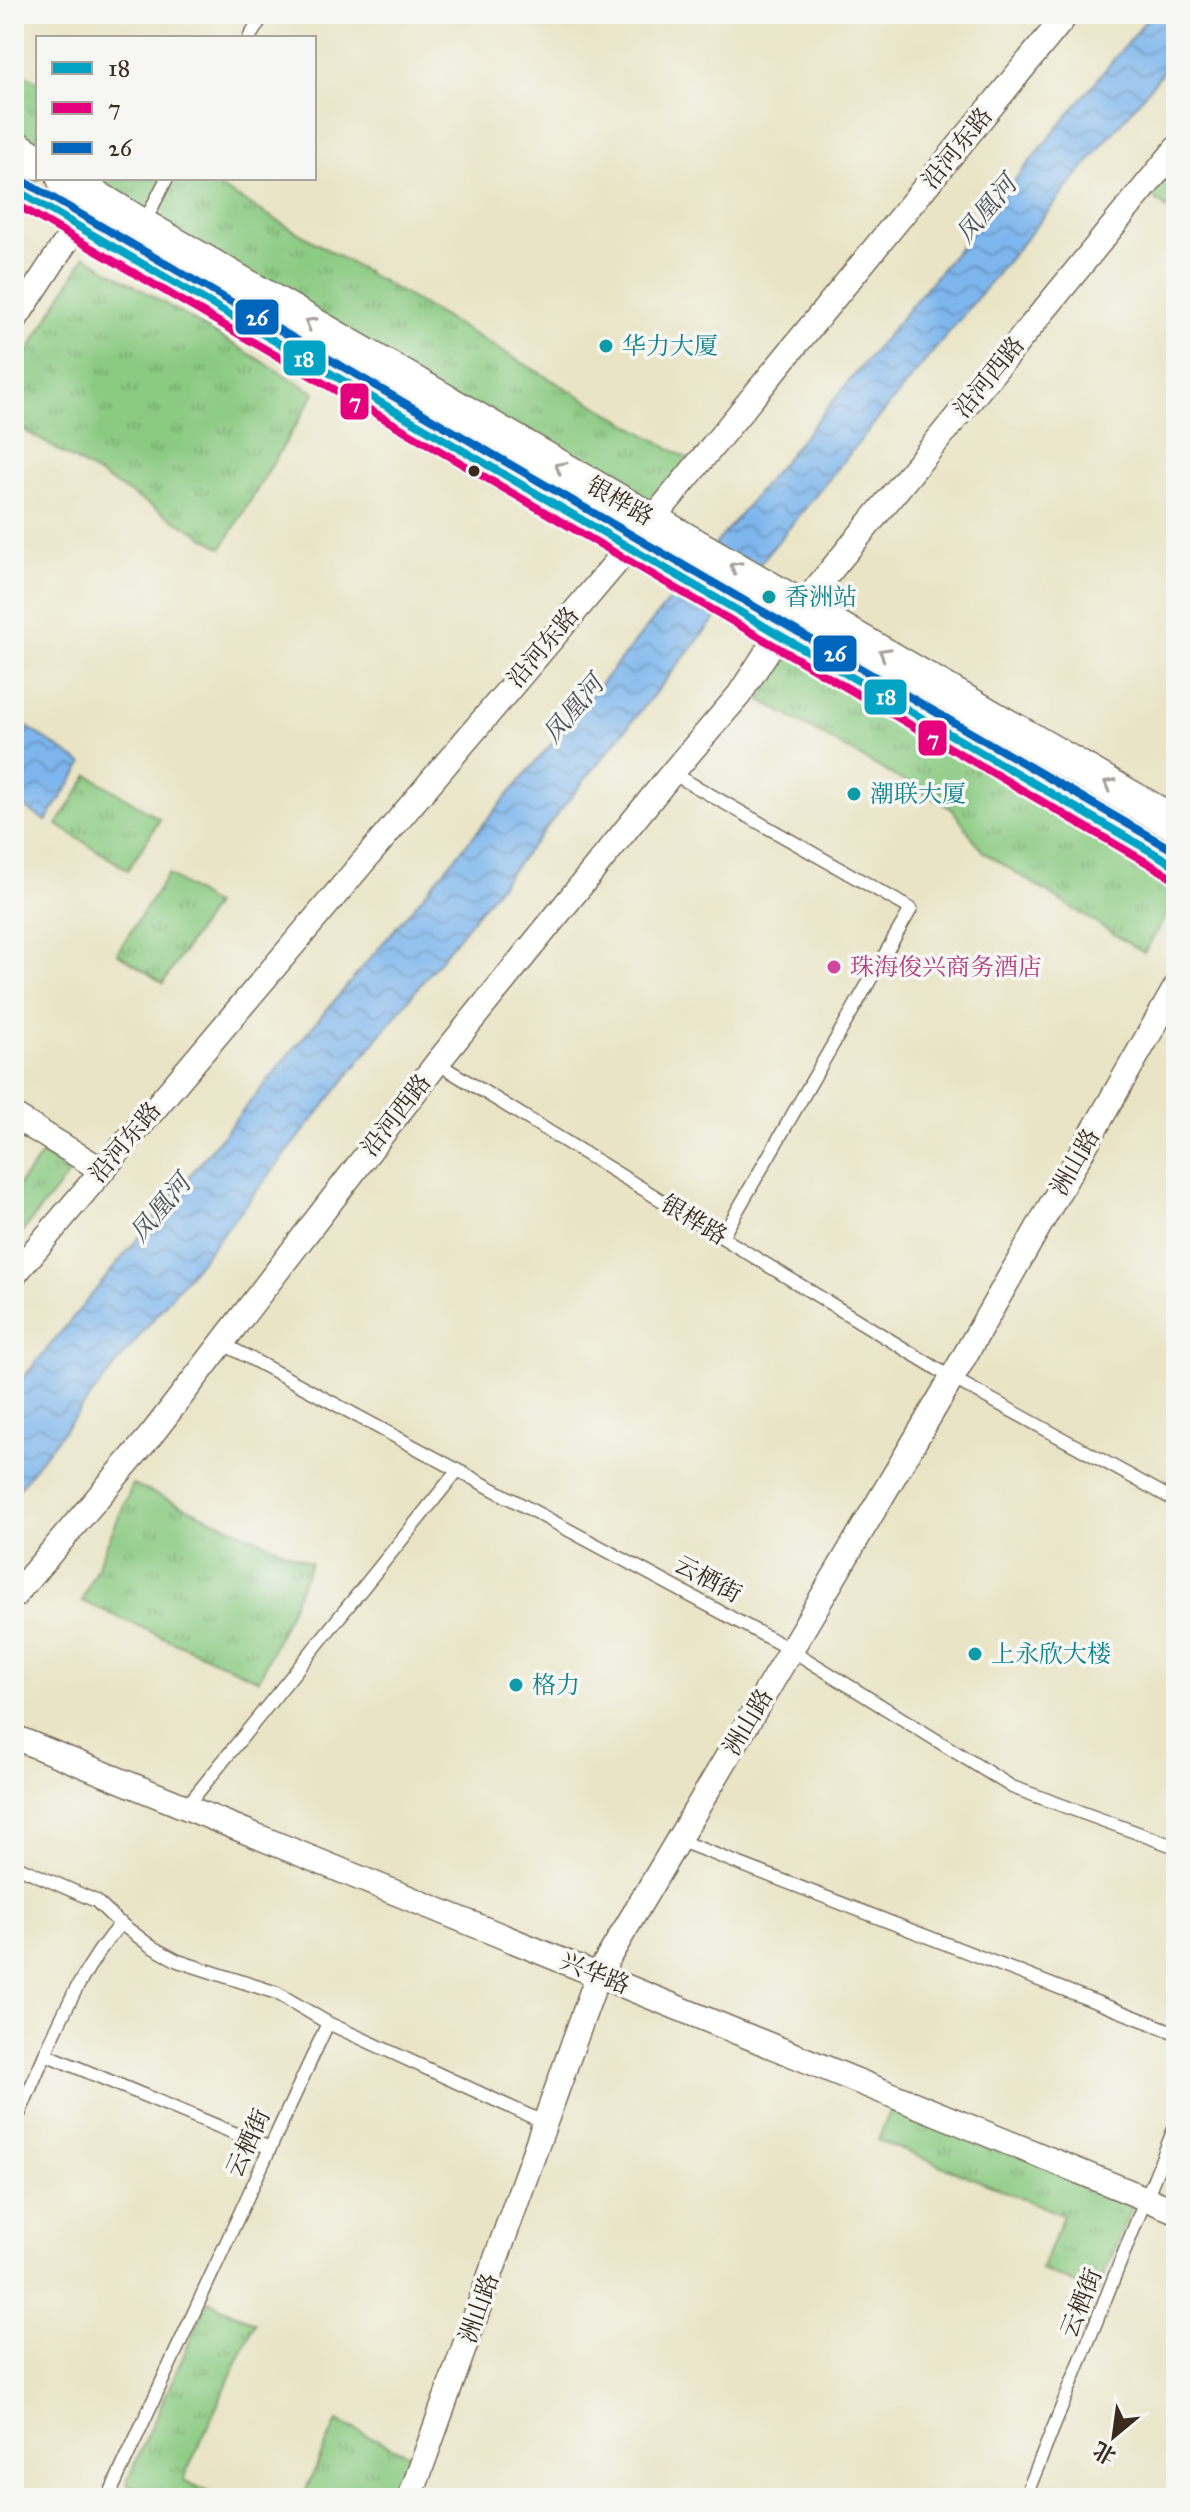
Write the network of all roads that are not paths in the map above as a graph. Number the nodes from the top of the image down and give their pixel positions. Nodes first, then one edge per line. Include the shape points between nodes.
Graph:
1 (264, 14) edge
2 (1067, 14) edge
3 (250, 36) edge
4 (14, 147) edge
5 (1176, 149) edge
6 (36, 161) edge
7 (67, 180) edge
8 (166, 180) edge
9 (14, 189) edge
10 (77, 225) junction
11 (142, 226) junction
12 (14, 321) edge
13 (652, 520) junction
14 (627, 547) junction
15 (803, 606) junction
16 (778, 635) junction
17 (672, 773) junction
18 (1176, 824) edge
19 (1176, 866) edge
20 (1176, 987) edge
21 (437, 1063) junction
22 (14, 1116) edge
23 (102, 1170) junction
24 (722, 1237) junction
25 (14, 1275) edge
26 (220, 1342) junction
27 (952, 1378) junction
28 (458, 1470) junction
29 (1176, 1501) edge
30 (14, 1596) edge
31 (791, 1649) junction
32 (14, 1737) edge
33 (186, 1807) junction
34 (678, 1840) junction
35 (1176, 1847) edge
36 (14, 1865) edge
37 (121, 1923) junction
38 (598, 1975) junction
39 (328, 2023) junction
40 (1176, 2033) edge
41 (45, 2054) junction
42 (545, 2123) junction
43 (1176, 2124) edge
44 (14, 2126) edge
45 (270, 2148) junction
46 (1147, 2199) junction
47 (1176, 2211) edge
48 (108, 2498) edge
49 (410, 2498) edge
50 (1025, 2498) edge

1 - 3 lane
2 - 13 street, 沿河东路
4 - 6 main road
5 - 15 street, 沿河西路
7 - 11 main road, 银桦路
8 - 11 lane
9 - 10 main road, 银桦路
10 - 12 street
10 - 14 main road, 银桦路
13 -> 11 main road, 银桦路
13 - 14 street, 沿河东路
15 -> 13 main road, 银桦路
14 - 16 main road, 银桦路
14 - 23 street, 沿河东路
15 - 16 street, 沿河西路
18 -> 15 main road, 银桦路
16 - 17 street, 沿河西路 via 739,695
16 - 19 main road, 银桦路
17 - 21 street, 沿河西路
17 - 24 lane via 911,909
20 - 27 street, 洲山路
21 - 24 lane, 银桦路
21 - 26 street, 沿河西路
22 - 23 street
23 - 25 street, 沿河东路
24 - 27 lane, 银桦路
26 - 28 lane, 云栖街
26 - 30 street, 沿河西路 via 152,1434
27 - 29 lane, 银桦路
27 - 31 street, 洲山路
28 - 31 lane, 云栖街
28 - 33 lane
31 - 34 street, 洲山路
31 - 35 lane, 云栖街 via 1012,1787
32 - 33 street, 兴华路
33 - 38 street, 兴华路
34 - 38 street, 洲山路
34 - 40 lane
36 - 37 lane via 96,1901
37 - 39 lane via 178,1961 277,1993
37 - 41 lane via 73,1993
38 - 42 street, 洲山路
38 - 46 street, 兴华路
39 - 42 lane
39 - 45 lane, 云栖街
41 - 44 lane
41 - 45 lane
42 - 49 street, 洲山路
43 - 46 lane, 云栖街
45 - 48 lane, 云栖街
46 - 47 street, 兴华路
46 - 50 lane, 云栖街

